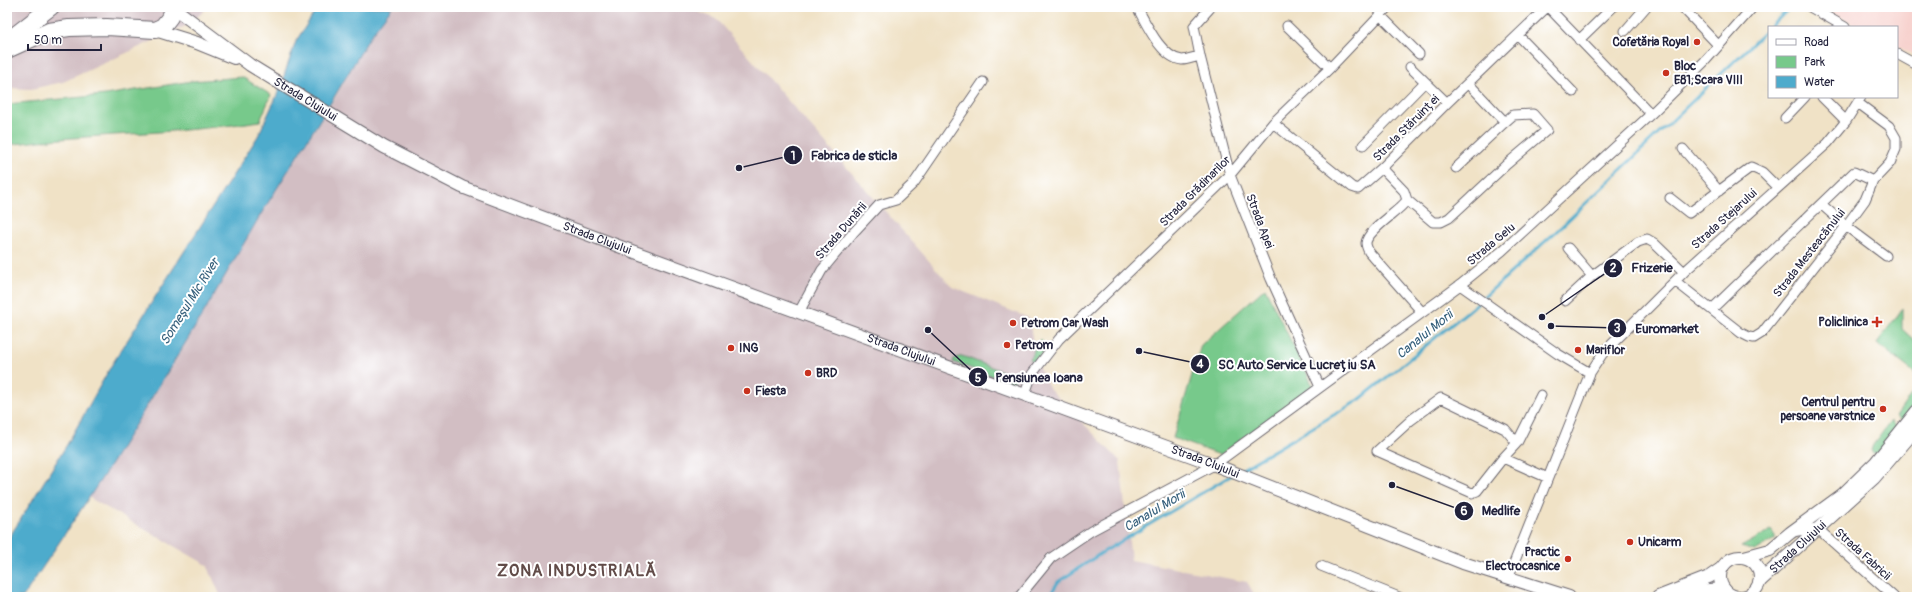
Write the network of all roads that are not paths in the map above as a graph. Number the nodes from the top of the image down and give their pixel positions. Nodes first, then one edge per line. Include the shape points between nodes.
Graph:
1 (51, 7) edge
2 (60, 7) edge
3 (1137, 7) edge
4 (1211, 7) edge
5 (1388, 7) edge
6 (1547, 7) edge
7 (1613, 7) edge
8 (1646, 7) edge
9 (1682, 7) edge
10 (1753, 7) edge
11 (174, 8) edge
12 (1811, 8) edge
13 (1380, 15) junction
14 (1286, 26) dead end
15 (1843, 26) edge
16 (69, 28) junction
17 (155, 30) junction
18 (1625, 31) dead end
19 (1518, 35) junction
20 (1579, 40) junction
21 (7, 41) edge
22 (1718, 45) junction
23 (7, 50) edge
24 (1419, 54) dead end
25 (1898, 55) edge
26 (1200, 56) junction
27 (250, 65) junction
28 (1917, 65) edge
29 (1410, 67) dead end
30 (1330, 68) junction
31 (983, 82) dead end
32 (1426, 82) junction
33 (1468, 83) junction
34 (1574, 92) dead end
35 (1804, 98) edge
36 (1823, 98) edge
37 (1860, 100) edge
38 (1447, 103) junction
39 (1651, 114) junction
40 (1785, 118) dead end
41 (1846, 121) junction
42 (1505, 122) junction
43 (1274, 123) junction
44 (1364, 144) dead end
45 (1683, 149) dead end
46 (1382, 168) junction
47 (1456, 168) dead end
48 (1230, 175) junction
49 (1873, 181) junction
50 (1777, 187) junction
51 (1719, 191) junction
52 (1670, 198) dead end
53 (1407, 200) junction
54 (1821, 204) junction
55 (1846, 226) junction
56 (1568, 248) dead end
57 (1886, 256) dead end
58 (1684, 272) junction
59 (1592, 276) junction
60 (1675, 281) junction
61 (1460, 285) junction
62 (1565, 301) dead end
63 (1712, 309) junction
64 (799, 312) junction
65 (1422, 312) junction
66 (1590, 373) junction
67 (1320, 387) junction
68 (1025, 394) junction
69 (1541, 395) dead end
70 (1917, 411) edge
71 (1917, 428) edge
72 (1517, 443) junction
73 (1503, 458) junction
74 (1214, 465) junction
75 (1548, 478) junction
76 (1832, 508) junction
77 (1817, 528) junction
78 (1790, 533) junction
79 (1744, 558) junction
80 (1321, 566) dead end
81 (1722, 568) junction
82 (1508, 578) junction
83 (1754, 590) edge
84 (1672, 593) junction
85 (1730, 594) edge
86 (1019, 597) edge
87 (1399, 597) edge
88 (1569, 597) edge
89 (1658, 597) edge
90 (1894, 597) edge

1 - 21 highway
2 - 16 highway via 58,15
3 - 26 street via 1158,44 1170,56 1182,60
4 - 26 street, Strada Apei via 1194,26
5 - 13 street, Strada Grădinarilor
6 - 19 street, Strada Stăruinței
6 - 20 street, Strada Stăruinței
7 - 20 street
8 - 18 street
9 - 22 street
10 - 22 street, Strada Gelu
11 - 17 highway via 163,26
11 - 27 main road, Strada Clujului
12 - 15 street
13 - 24 street
13 - 30 street, Strada Grădinarilor
14 - 30 street
16 - 17 highway
16 - 23 highway via 49,31
17 - 27 main road, Strada Clujului via 197,42
19 - 33 street, Strada Stăruinței
19 - 34 street
20 - 39 street, Strada Stăruinței
22 - 39 street, Strada Gelu via 1705,62
25 - 28 street
26 - 48 street, Strada Apei
27 - 64 main road, Strada Clujului via 384,147 462,187
29 - 32 street
30 - 43 street, Strada Grădinarilor
31 - 64 street, Strada Dunării via 914,183 896,200 880,205 853,233 822,270
32 - 38 street
32 - 44 street
33 - 38 street, Strada Stăruinței
33 - 42 street
35 - 40 street
36 - 41 street
37 - 41 street, Strada Stejarului
37 - 49 street, Strada Mesteacănului via 1889,126 1896,138 1896,148 1890,163
38 - 46 street, Strada Stăruinței
39 - 61 street, Strada Gelu via 1502,251
41 - 50 street, Strada Stejarului via 1828,143
42 - 47 street
42 - 53 street via 1513,115 1532,114 1547,130 1449,218 1433,222
43 - 46 street, Strada Stăruinței via 1352,187 1358,189
43 - 48 street, Strada Grădinarilor
45 - 51 street
46 - 53 street via 1404,191
48 - 67 street, Strada Apei via 1271,279
48 - 68 street, Strada Grădinarilor via 1059,339 1032,374
49 - 54 street via 1854,172
49 - 55 street, Strada Mesteacănului via 1865,200
50 - 51 street via 1762,172 1751,168
50 - 58 street, Strada Stejarului
51 - 52 street via 1689,213
53 - 65 street via 1369,236 1366,244 1369,252
54 - 55 street
54 - 63 street
55 - 57 street
55 - 63 street, Strada Mesteacănului via 1762,333 1754,338 1741,333
56 - 59 street
58 - 59 street via 1647,239 1638,242
58 - 60 street, Strada Stejarului
59 - 62 street
60 - 63 street, Strada Mesteacănului
60 - 66 street, Strada Stejarului via 1604,353
61 - 65 street, Strada Gelu
61 - 66 street via 1558,354
64 - 68 main road, Strada Clujului
65 - 67 street, Strada Gelu
66 - 75 street, Strada Stejarului
67 - 74 street, Strada Gelu
68 - 74 main road, Strada Clujului
69 - 72 street
70 - 76 main road via 1876,462
71 - 76 main road via 1874,478
72 - 73 street
72 - 73 street via 1505,429 1441,398 1376,451 1472,493 1477,491
73 - 75 street
74 - 82 main road, Strada Clujului
74 - 86 street, Strada Gelu via 1091,531 1051,558
75 - 82 street, Strada Stejarului
76 - 77 main road, Strada Clujului
76 - 78 main road, Strada Clujului
77 - 78 street
77 - 83 main road, Strada Clujului
77 - 90 street, Strada Fabricii
78 - 79 main road, Strada Clujului via 1770,550
79 - 81 main road, Strada Clujului via 1729,560
79 - 83 main road, Strada Clujului via 1749,559 1759,572
80 - 87 street
81 - 84 main road, Strada Clujului via 1709,577
81 - 85 main road via 1720,579
82 - 88 main road, Strada Clujului
83 - 85 main road, Strada Clujului via 1744,596
84 - 85 main road, Strada Clujului
84 - 89 main road, Strada Clujului

